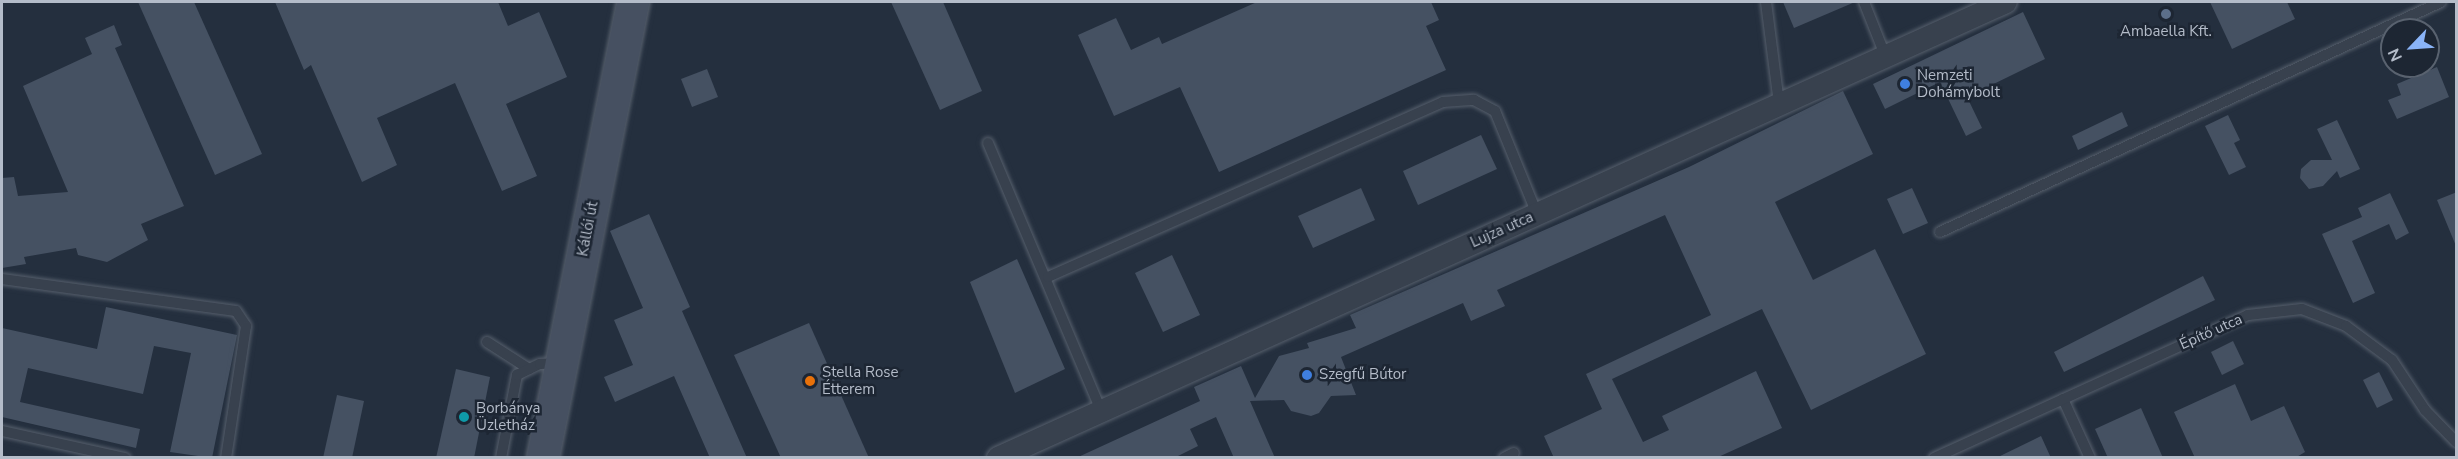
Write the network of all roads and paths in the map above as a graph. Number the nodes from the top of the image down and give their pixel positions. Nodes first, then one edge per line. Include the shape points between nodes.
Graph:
1 (633, 2) edge
2 (1766, 2) edge
3 (1864, 2) edge
4 (2006, 2) edge
5 (2441, 2) edge
6 (1885, 55) junction
7 (1779, 104) junction
8 (988, 143) dead end
9 (1538, 214) junction
10 (1940, 232) dead end
11 (1048, 277) junction
12 (2, 279) edge
13 (487, 342) dead end
14 (561, 362) junction
15 (529, 369) junction
16 (2063, 399) junction
17 (1101, 411) junction
18 (2, 431) edge
19 (2457, 442) edge
20 (125, 458) edge
21 (226, 458) edge
22 (501, 458) edge
23 (543, 458) edge
24 (998, 458) edge
25 (1934, 458) edge
26 (2090, 458) edge

1 - 14 main road, Kállói út
2 - 7 lane
3 - 6 lane
4 - 6 street, Lujza utca
5 - 10 lane
6 - 7 street, Lujza utca
7 - 9 street, Lujza utca
8 - 11 lane
9 - 11 lane via 1495,111 1474,100 1443,102
9 - 17 street, Lujza utca
11 - 17 lane
12 - 21 lane via 236,311 246,326
13 - 15 lane
14 - 15 lane
14 - 23 main road, Kállói út
15 - 22 lane via 517,375
16 - 19 lane, Építő utca via 2247,315 2302,309 2346,326 2392,360 2425,410
16 - 25 lane, Építő utca
16 - 26 lane
17 - 24 street, Lujza utca
18 - 20 lane

